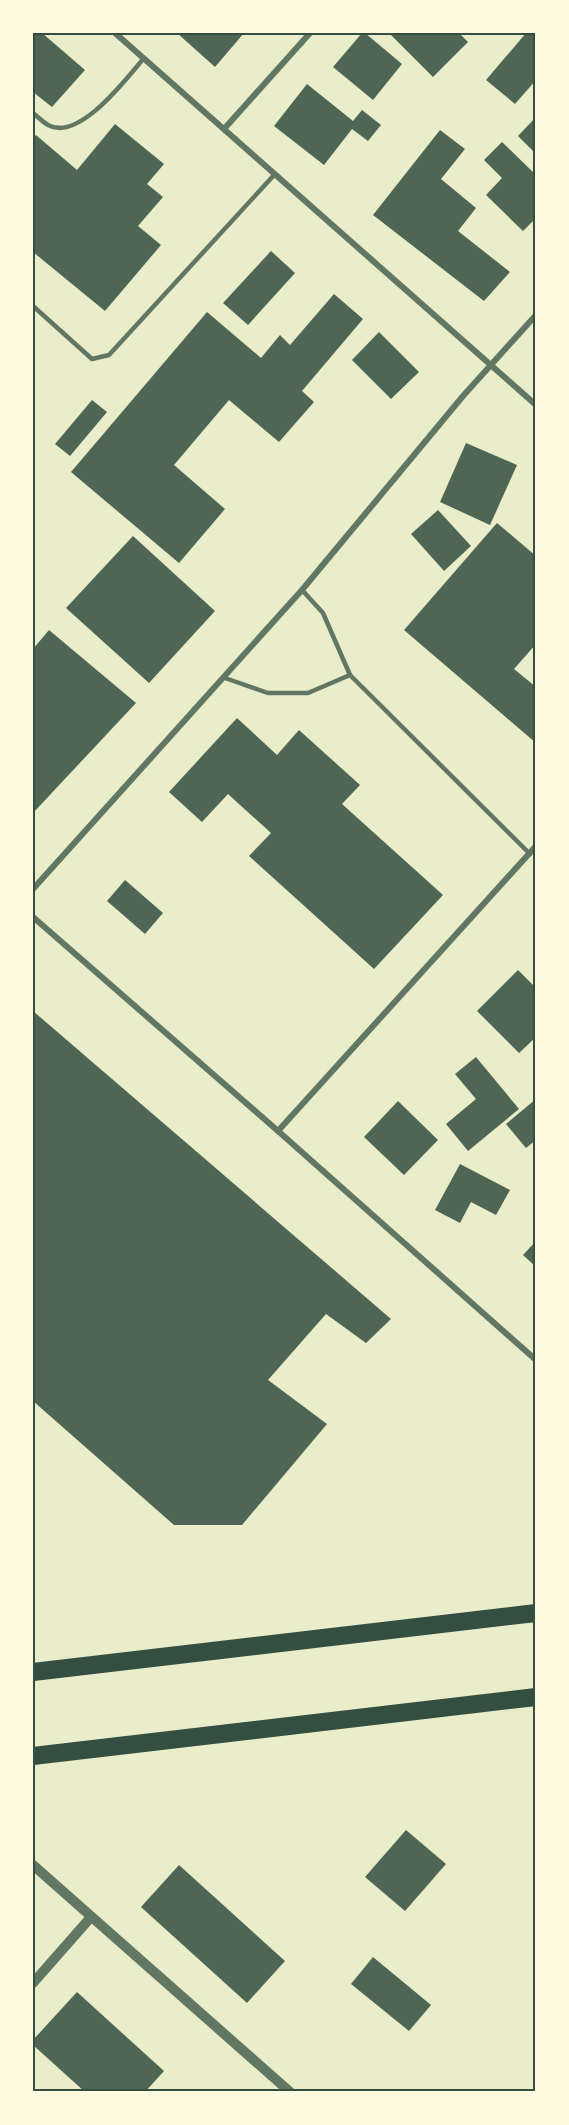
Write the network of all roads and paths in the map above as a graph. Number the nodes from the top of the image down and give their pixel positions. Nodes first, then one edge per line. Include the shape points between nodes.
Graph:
1 (115, 33) edge
2 (310, 33) edge
3 (144, 58) junction
4 (33, 113) edge
5 (224, 129) junction
6 (274, 174) junction
7 (33, 306) edge
8 (536, 315) edge
9 (491, 366) junction
10 (536, 405) edge
11 (302, 590) junction
12 (350, 675) junction
13 (225, 678) junction
14 (536, 846) edge
15 (530, 854) junction
16 (33, 889) edge
17 (33, 917) edge
18 (278, 1131) junction
19 (536, 1360) edge
20 (536, 1613) edge
21 (33, 1672) edge
22 (536, 1697) edge
23 (33, 1756) edge
24 (33, 1865) edge
25 (91, 1917) junction
26 (33, 1983) edge
27 (290, 2092) edge

1 - 3 street
2 - 5 street
3 - 4 lane via 93,114 71,127 50,127
3 - 5 street
5 - 6 street
6 - 7 lane via 109,355 92,359
6 - 9 street
8 - 9 street
9 - 10 street
9 - 11 street
11 - 12 lane via 323,613
11 - 13 street
12 - 13 lane via 308,693 268,693
12 - 15 lane
13 - 16 street
14 - 15 street
15 - 18 street
17 - 18 street
18 - 19 street
20 - 21 highway
22 - 23 highway
24 - 25 street
25 - 26 street
25 - 27 street

